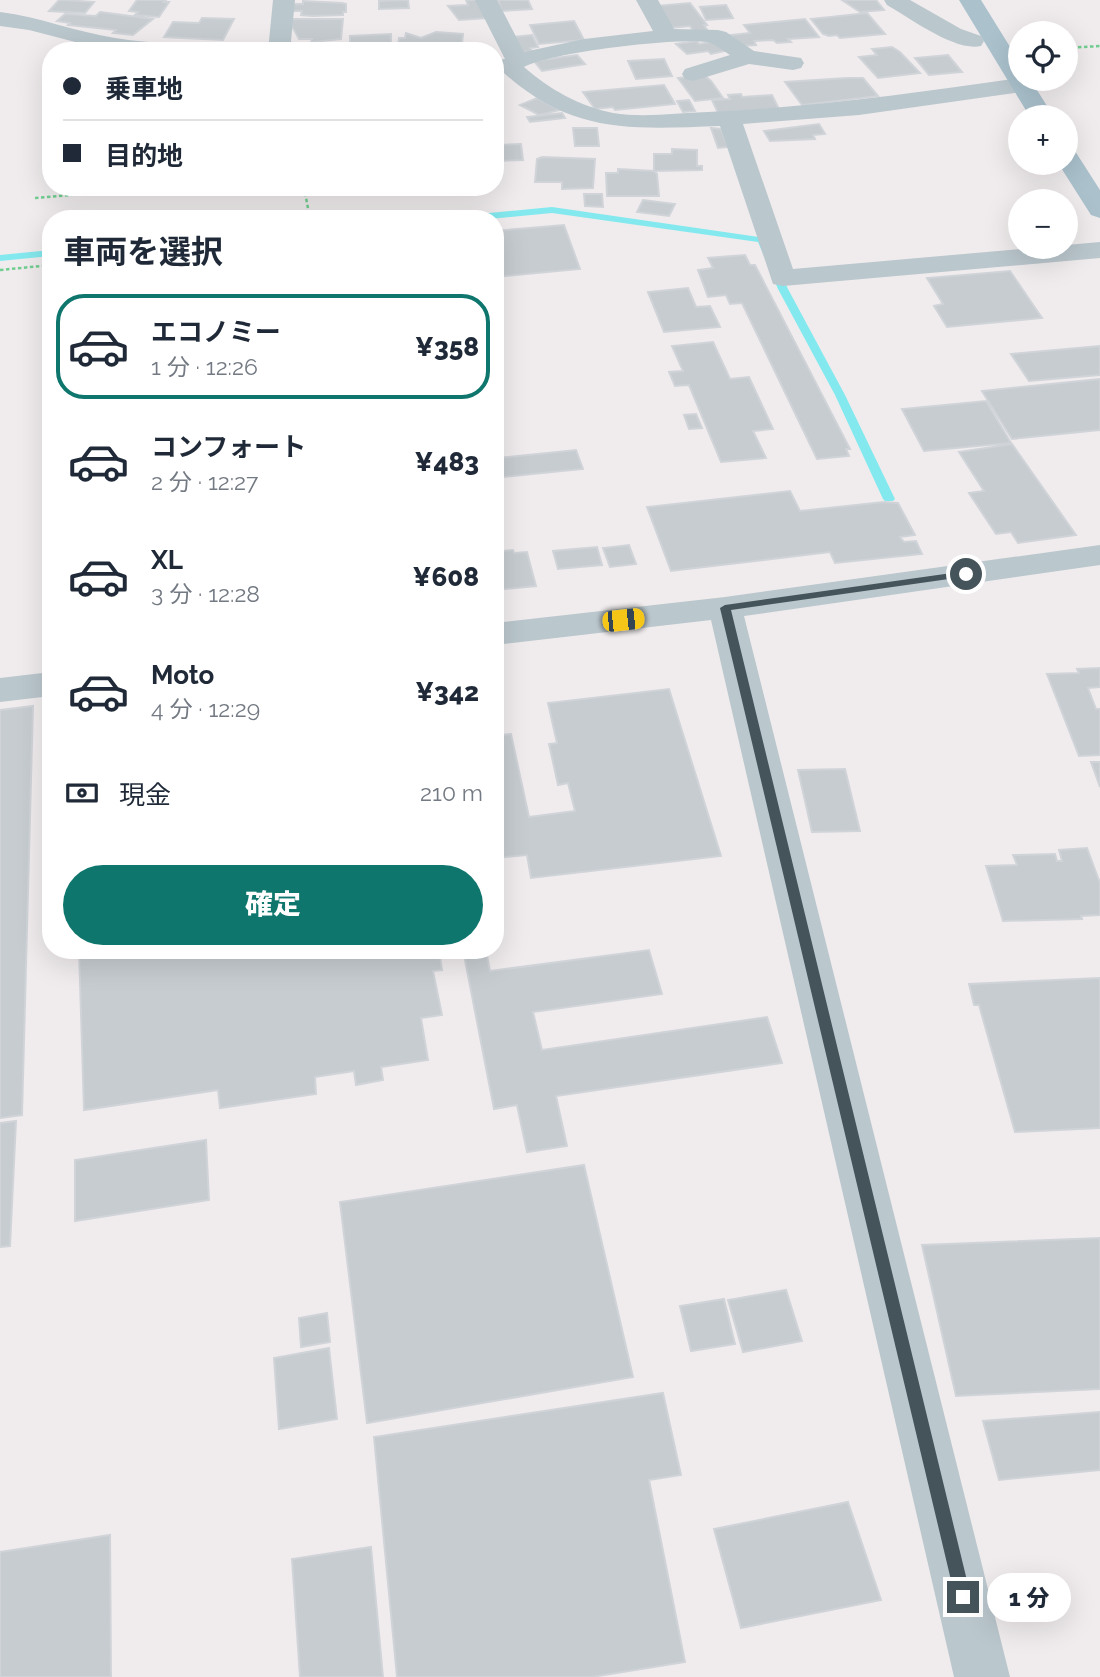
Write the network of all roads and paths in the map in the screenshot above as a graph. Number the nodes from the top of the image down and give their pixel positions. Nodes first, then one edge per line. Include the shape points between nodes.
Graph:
1 (284, 0) edge
2 (486, 0) edge
3 (647, 0) edge
4 (895, 0) edge
5 (970, 0) edge
6 (0, 19) edge
7 (667, 36) junction
8 (973, 41) dead end
9 (101, 42) edge
10 (280, 42) edge
11 (500, 42) edge
12 (1100, 46) edge
13 (1078, 47) edge
14 (748, 57) junction
15 (1008, 62) edge
16 (507, 64) edge
17 (793, 64) dead end
18 (693, 74) dead end
19 (1008, 87) edge
20 (729, 118) junction
21 (1078, 175) edge
22 (58, 196) edge
23 (35, 198) dead end
24 (1100, 210) edge
25 (1100, 250) edge
26 (42, 266) edge
27 (0, 270) edge
28 (1100, 555) edge
29 (725, 608) junction
30 (504, 633) edge
31 (42, 685) edge
32 (0, 690) edge
33 (982, 1677) edge

1 - 10 street
2 - 11 street
3 - 7 street
4 - 8 street
5 - 15 main road
6 - 9 street via 32,22
7 - 14 street via 718,37
7 - 16 street
12 - 13 path
14 - 17 street
14 - 18 street
16 - 20 street via 536,90 579,111 612,120
19 - 20 street via 859,108
20 - 25 street via 783,278
21 - 24 main road
22 - 23 path
26 - 27 path
28 - 29 street
29 - 30 street
29 - 33 street
31 - 32 street

